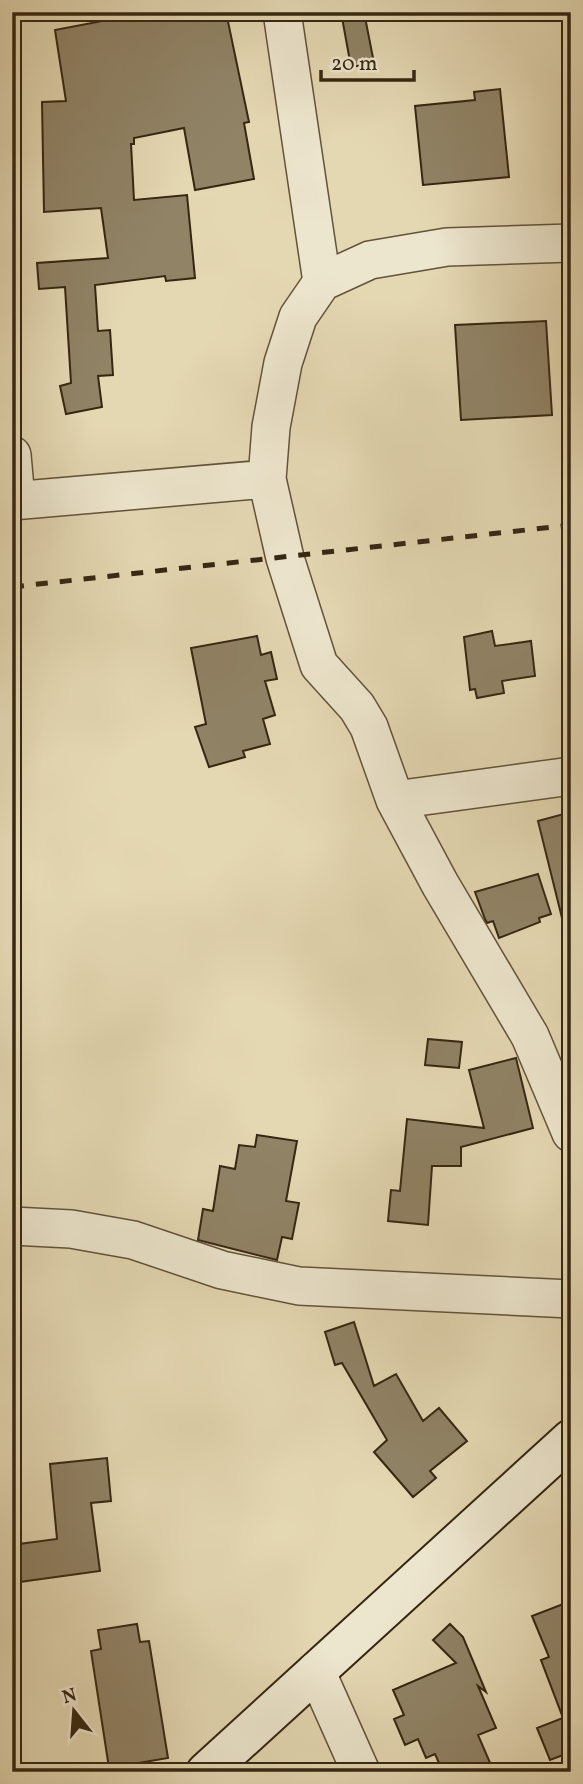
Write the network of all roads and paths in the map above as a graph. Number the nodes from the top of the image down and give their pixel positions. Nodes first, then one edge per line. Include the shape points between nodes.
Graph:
1 (282, 12) edge
2 (571, 243) edge
3 (322, 282) junction
4 (12, 456) edge
5 (267, 479) junction
6 (14, 500) edge
7 (571, 776) edge
8 (395, 800) junction
9 (571, 1133) edge
10 (12, 1226) edge
11 (571, 1299) edge
12 (571, 1439) edge
13 (316, 1671) junction
14 (206, 1772) edge
15 (361, 1772) edge

1 - 3 street
2 - 3 street via 447,247 370,261
3 - 5 street via 299,317 283,363
4 - 6 street
5 - 6 street
5 - 8 street via 285,558 319,665 369,727
7 - 8 street
8 - 9 street via 530,1036
10 - 11 street via 71,1229 133,1240 222,1270 299,1286
12 - 13 street
13 - 14 street
13 - 15 street

